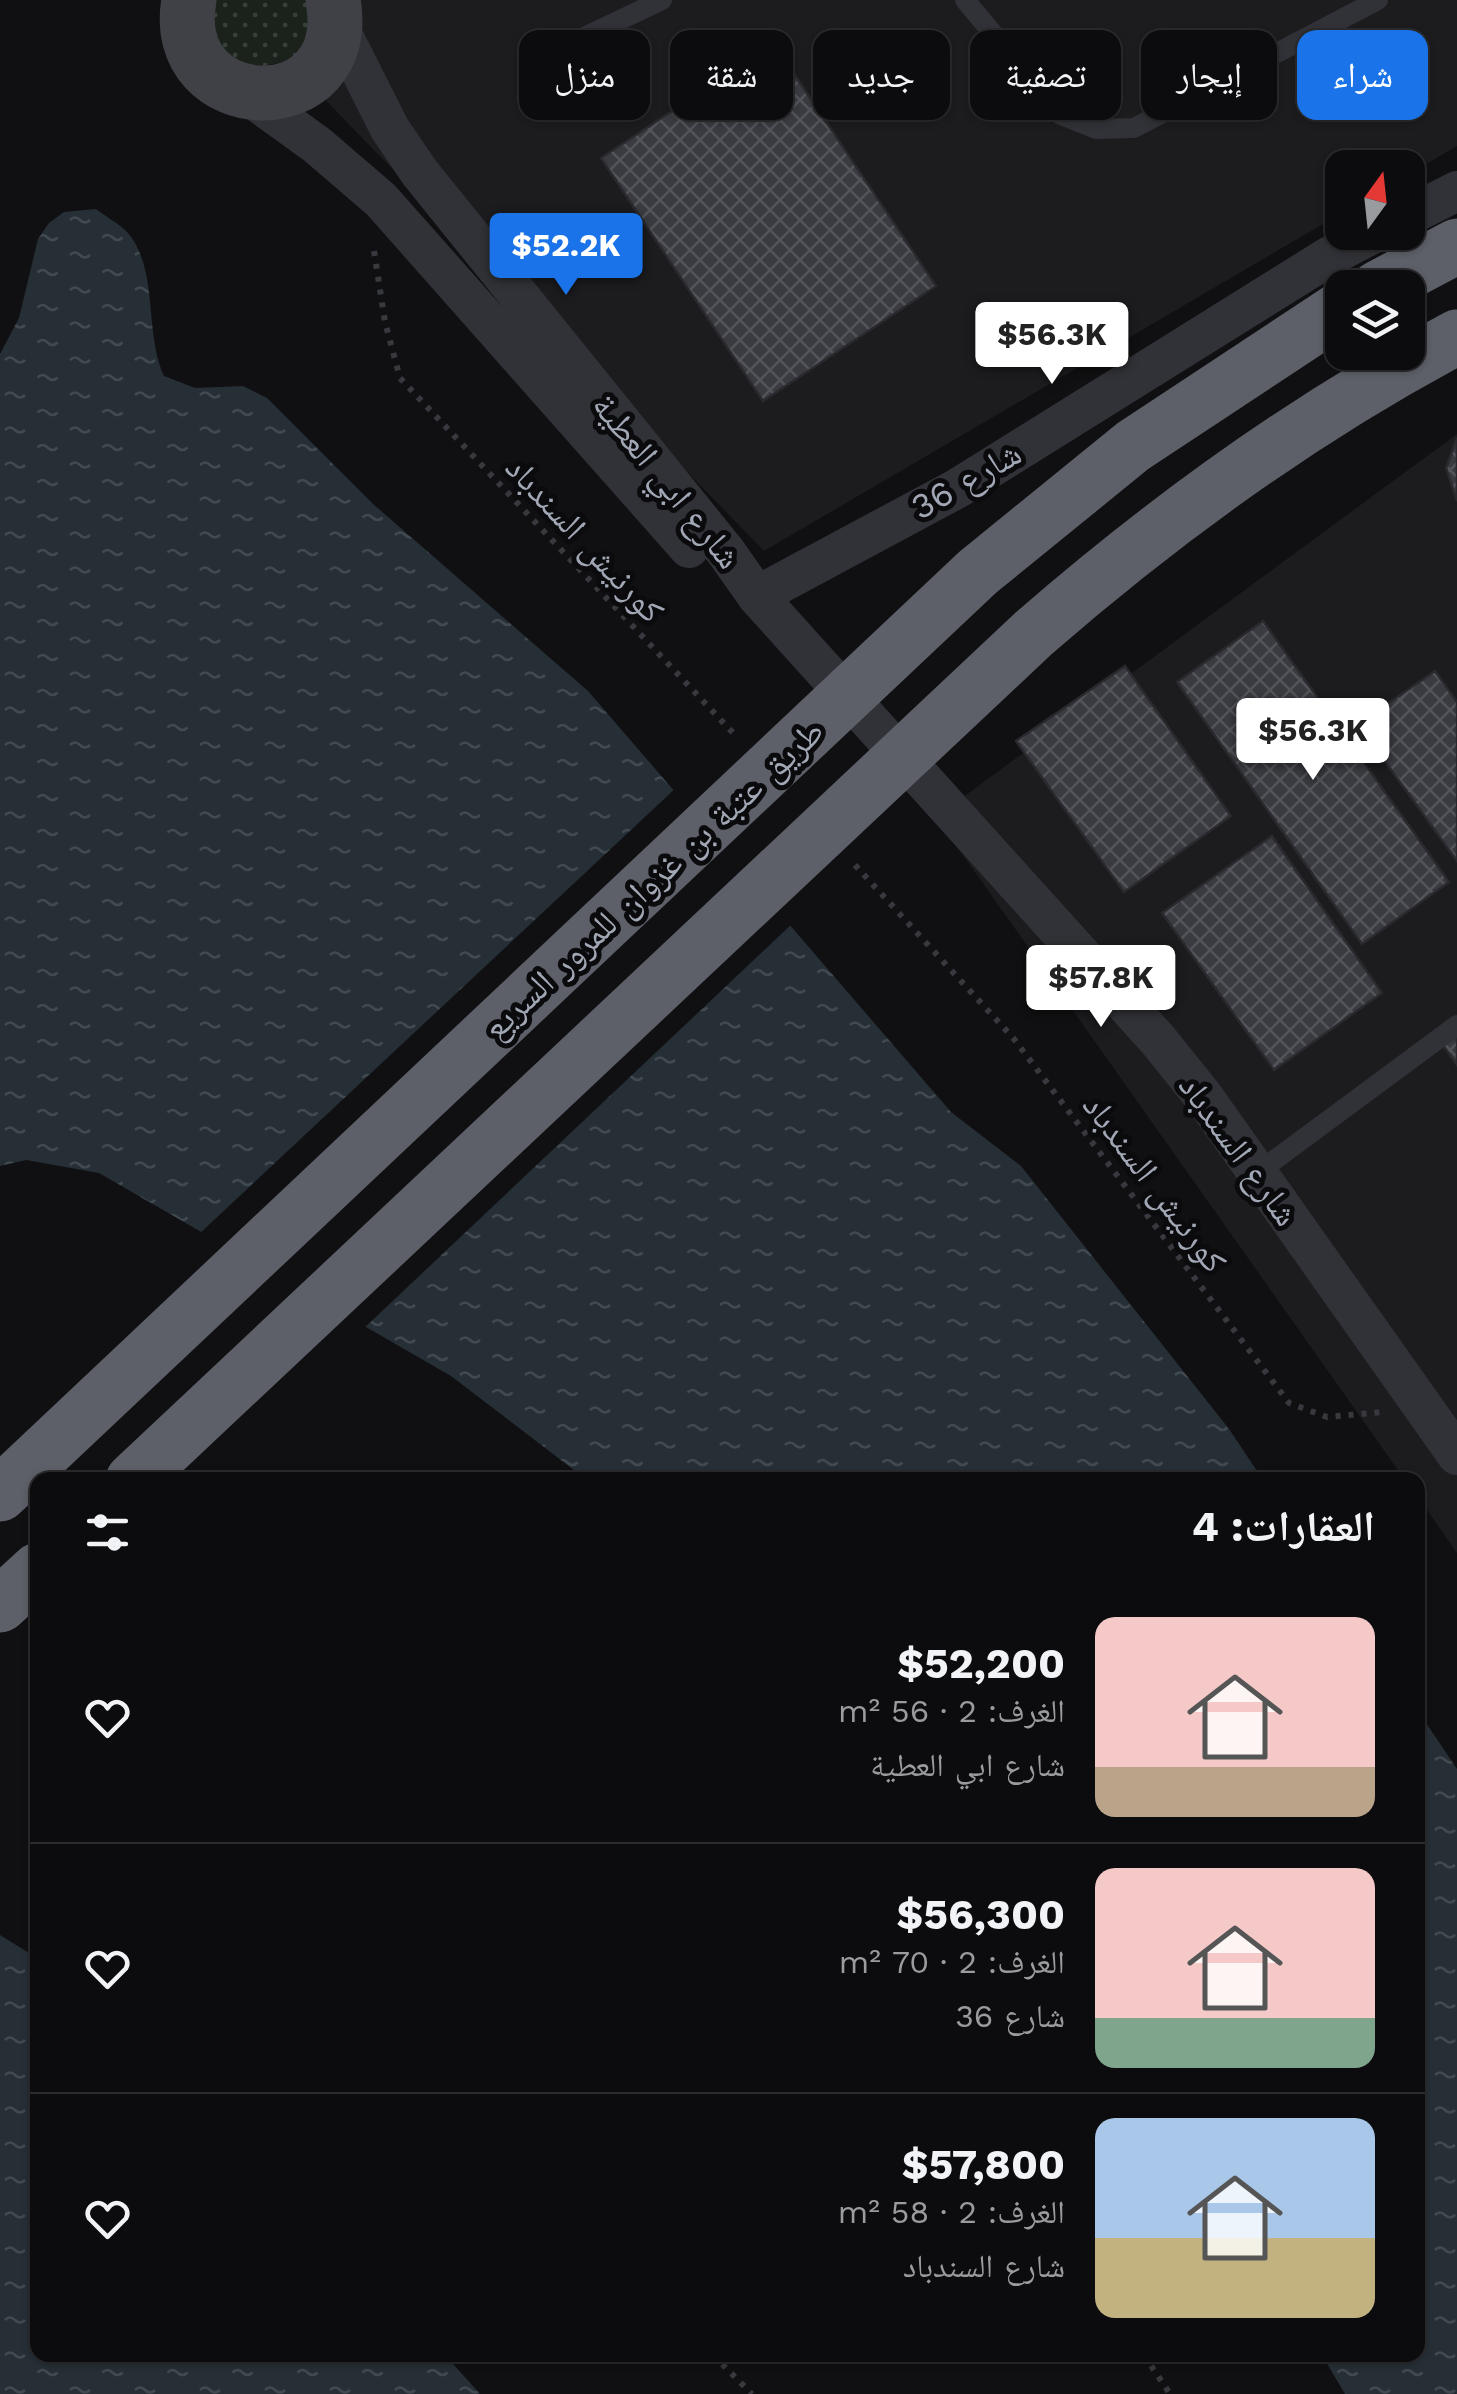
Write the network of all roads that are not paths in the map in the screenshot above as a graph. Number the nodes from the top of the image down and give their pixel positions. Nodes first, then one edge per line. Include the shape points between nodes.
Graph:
1 (662, 0) edge
2 (965, 0) edge
3 (1378, 0) edge
4 (185, 4) edge
5 (334, 11) edge
6 (600, 30) edge
7 (245, 93) junction
8 (1457, 191) edge
9 (1425, 207) edge
10 (1457, 246) edge
11 (1343, 250) edge
12 (1412, 270) edge
13 (1325, 319) edge
14 (1457, 337) edge
15 (757, 596) junction
16 (1457, 1026) edge
17 (1257, 1173) junction
18 (1457, 1455) edge
19 (142, 1472) edge
20 (0, 1494) edge
21 (30, 1577) edge
22 (0, 1605) edge

1 - 6 lane
2 - 3 lane via 1061,116 1096,130 1134,128
4 - 7 street, شارع ابي العطية via 200,64
5 - 7 street, شارع ابي العطية via 328,54 308,79 278,93
5 - 15 street, شارع ابي العطية via 390,129 420,173
7 - 15 street, شارع ابي العطية via 381,200 699,560
8 - 9 street
10 - 12 highway
11 - 15 street, شارع 36 via 958,488
13 - 20 highway, طريق عتبة بن غزوان للمرور السريع via 1133,446 978,572
14 - 19 highway via 1257,457 1077,596
15 - 17 street, شارع السندباد via 1158,1040
16 - 17 lane
17 - 18 street, شارع السندباد
21 - 22 highway

